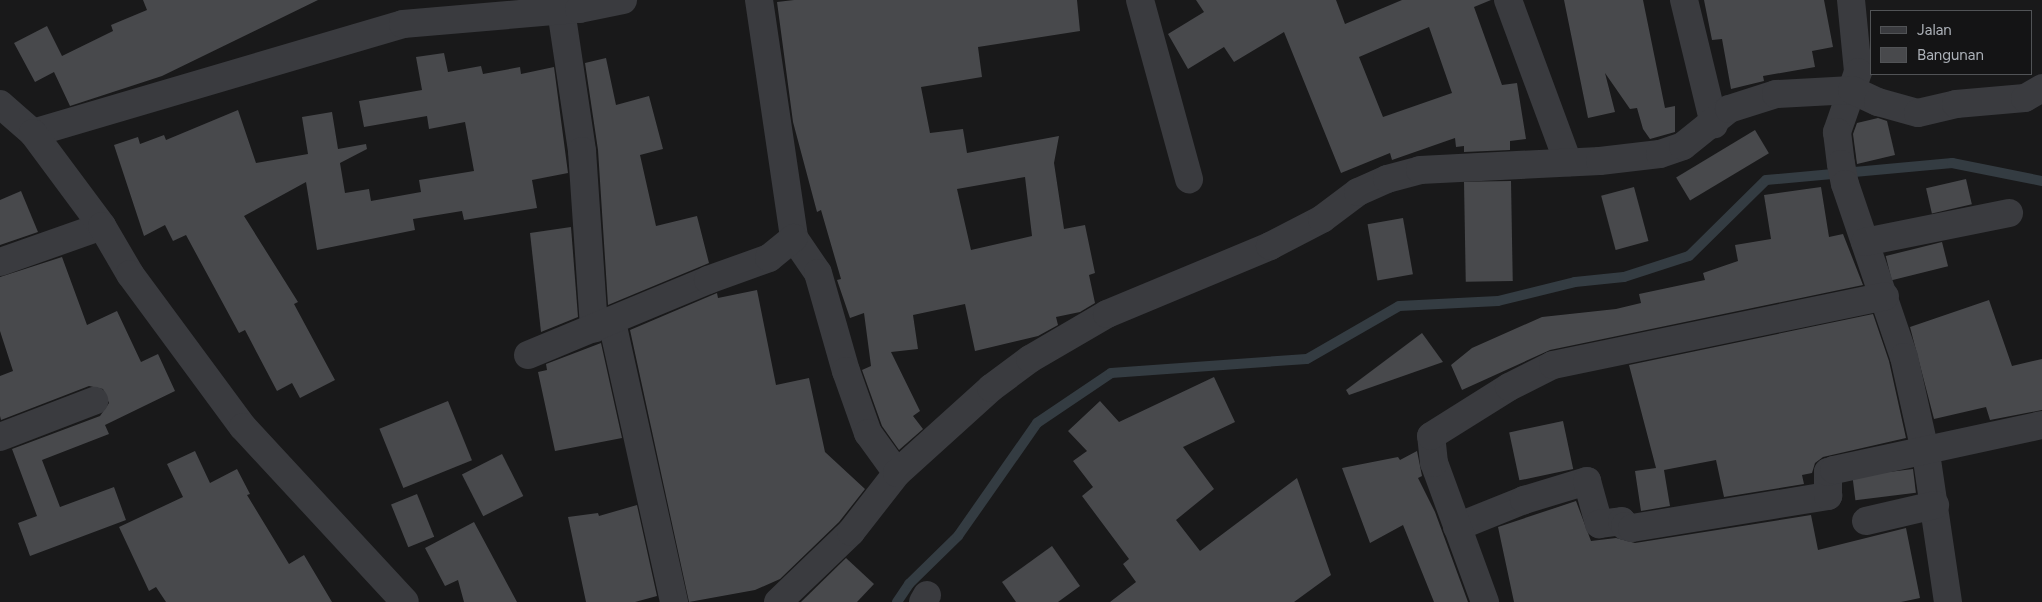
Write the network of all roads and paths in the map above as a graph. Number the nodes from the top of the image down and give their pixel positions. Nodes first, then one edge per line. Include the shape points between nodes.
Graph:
1 (624, 0) edge
2 (758, 0) edge
3 (1140, 0) edge
4 (1508, 0) edge
5 (1684, 0) edge
6 (1851, 0) edge
7 (573, 6) edge
8 (2042, 88) edge
9 (1852, 90) junction
10 (0, 104) edge
11 (1714, 124) junction
12 (33, 133) junction
13 (1568, 162) junction
14 (1189, 179) dead end
15 (2009, 212) dead end
16 (102, 226) junction
17 (794, 238) junction
18 (1865, 242) junction
19 (0, 262) edge
20 (1885, 296) junction
21 (603, 326) junction
22 (528, 355) dead end
23 (94, 401) dead end
24 (2042, 425) edge
25 (0, 437) edge
26 (1925, 451) junction
27 (897, 473) junction
28 (1935, 505) junction
29 (1866, 521) dead end
30 (1457, 527) junction
31 (405, 602) edge
32 (674, 602) edge
33 (778, 602) edge
34 (1485, 602) edge
35 (1948, 602) edge

1 - 7 street
2 - 17 street
3 - 14 street
4 - 13 street
5 - 11 street
6 - 9 street via 1858,52 1858,72
7 - 12 street via 403,24
7 - 21 street via 582,151
8 - 9 street via 2025,98 1956,104 1918,113 1878,102
9 - 11 street via 1776,94 1729,109
9 - 18 street via 1837,132 1843,174
10 - 12 street
11 - 13 street via 1683,146 1660,154
12 - 16 street
13 - 27 street via 1420,170 1358,192 1322,219 1270,246 1073,331 991,388
15 - 18 street
16 - 19 street
16 - 31 street via 130,274 243,427
17 - 21 street via 769,258 708,280
17 - 27 street via 818,273 846,371 868,433
18 - 20 street
20 - 26 street via 1904,357
20 - 30 street via 1553,365 1534,374 1431,436 1434,463
21 - 22 street
21 - 32 street
23 - 25 street
24 - 26 street
26 - 28 street
26 - 30 street via 1828,472 1828,496 1675,522 1632,528 1622,521 1599,524 1587,480 1524,500
27 - 33 street via 851,532
28 - 29 street
28 - 35 street
30 - 34 street

